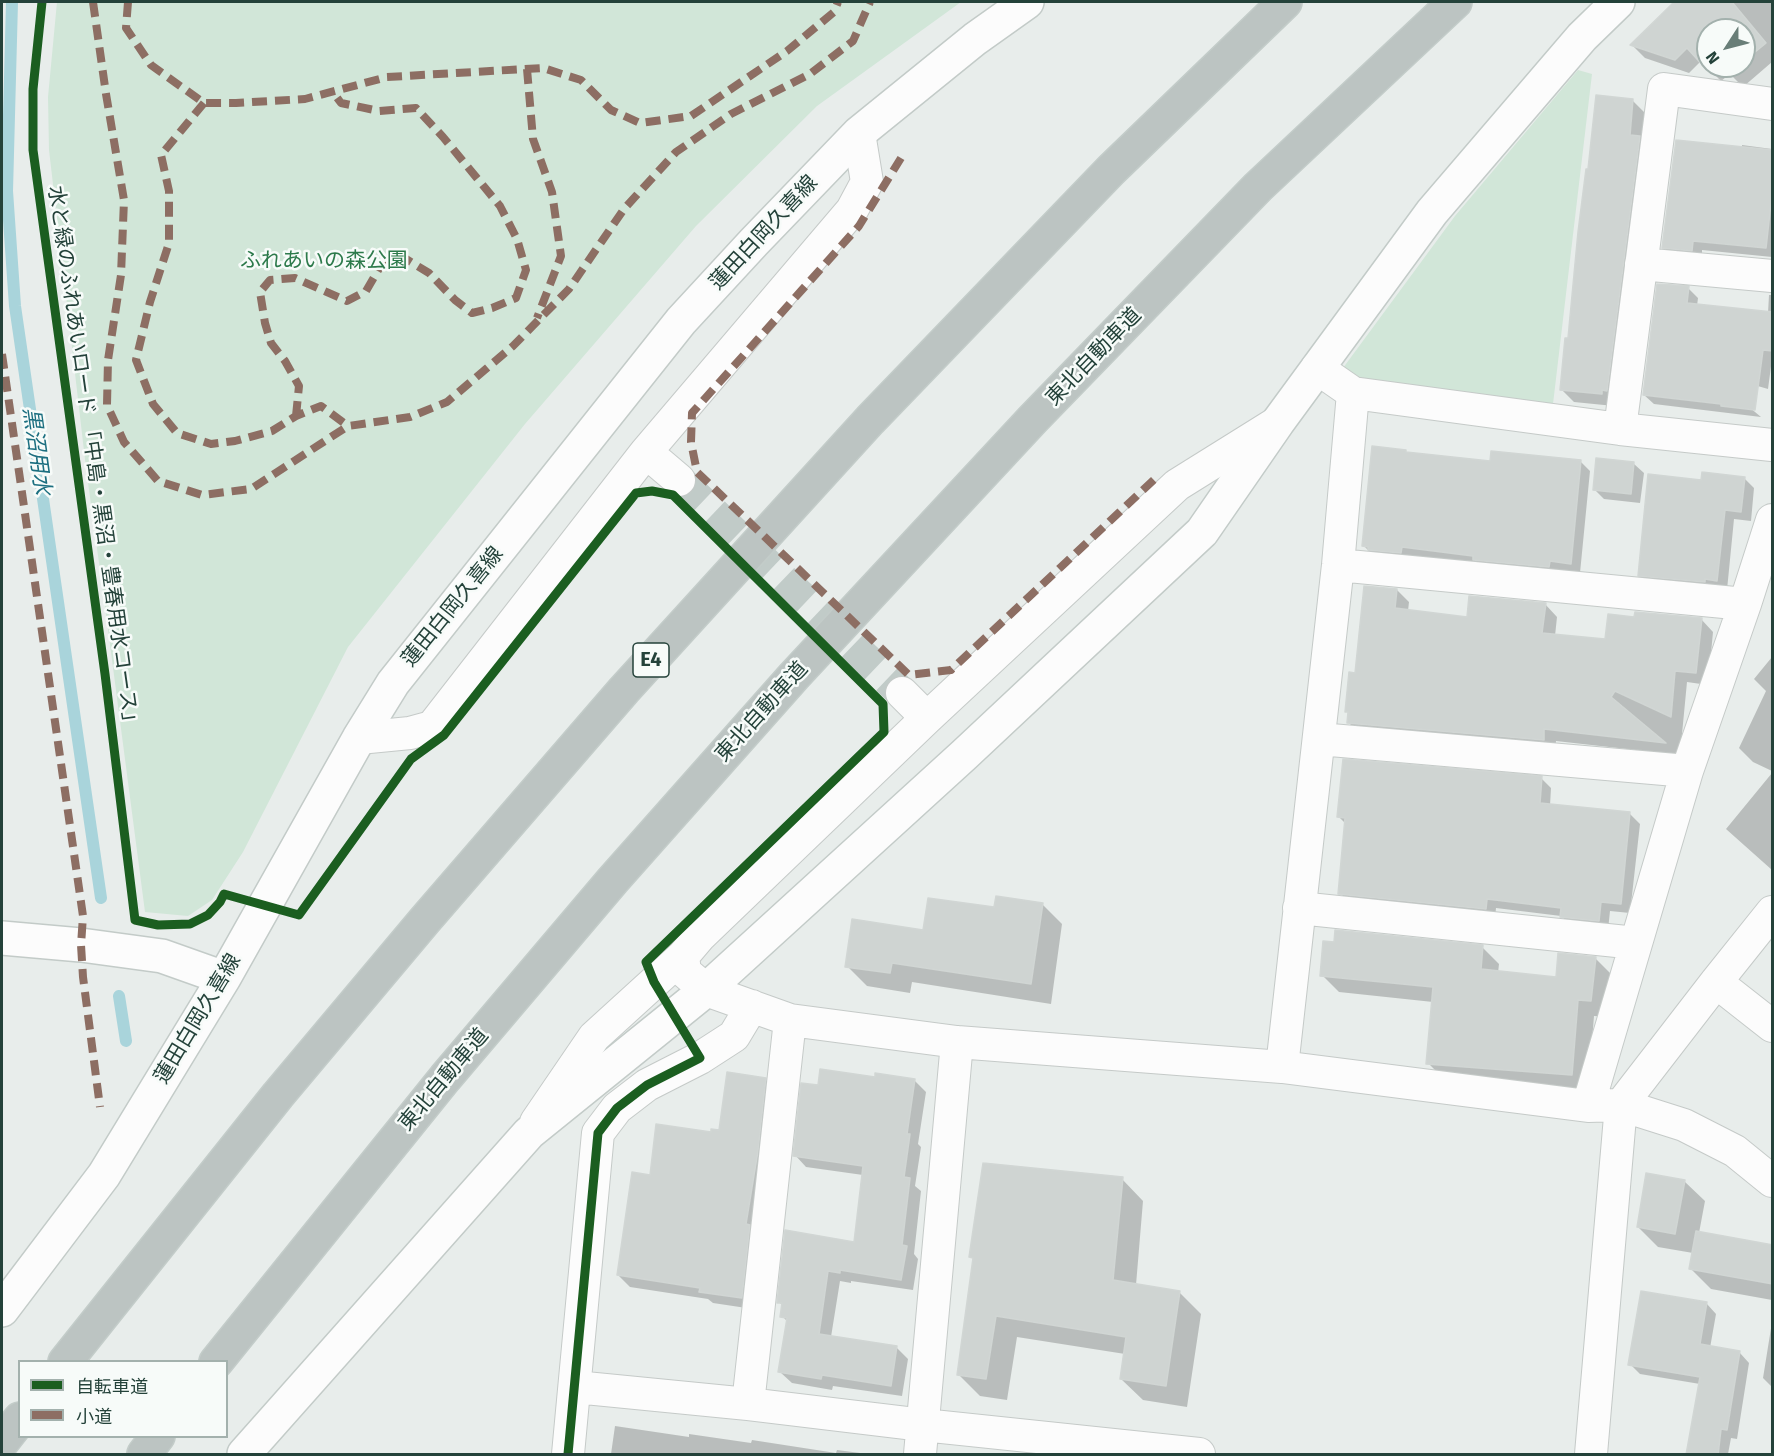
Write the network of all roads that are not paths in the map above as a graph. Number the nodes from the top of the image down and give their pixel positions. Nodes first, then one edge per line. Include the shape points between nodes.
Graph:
1 (1027, 2) edge
2 (1285, 2) edge
3 (1455, 2) edge
4 (1618, 2) edge
5 (1773, 104) edge
6 (859, 133) junction
7 (1641, 264) junction
8 (1773, 276) edge
9 (1317, 368) junction
10 (1353, 393) junction
11 (1278, 422) junction
12 (1620, 429) junction
13 (1773, 445) edge
14 (646, 452) junction
15 (679, 480) tunnel mouth
16 (1773, 520) edge
17 (1338, 565) junction
18 (1745, 604) junction
19 (902, 693) tunnel mouth
20 (927, 718) junction
21 (359, 738) junction
22 (1319, 739) junction
23 (1687, 771) junction
24 (1299, 908) junction
25 (1773, 912) edge
26 (2, 938) edge
27 (1636, 943) junction
28 (683, 956) junction
29 (224, 978) junction
30 (1716, 982) junction
31 (706, 990) junction
32 (752, 1006) junction
33 (790, 1020) junction
34 (1773, 1026) edge
35 (957, 1042) junction
36 (1282, 1067) junction
37 (1621, 1105) junction
38 (1588, 1106) junction
39 (529, 1133) junction
40 (1773, 1181) edge
41 (2, 1310) edge
42 (67, 1360) edge
43 (218, 1360) edge
44 (575, 1387) junction
45 (748, 1404) junction
46 (18, 1422) edge
47 (157, 1438) edge
48 (922, 1440) edge
49 (2, 1442) edge
50 (144, 1455) edge
51 (244, 1455) edge
52 (568, 1455) edge
53 (1199, 1455) edge
54 (1591, 1455) edge

1 - 6 street, 蓮田白岡久喜線
2 - 42 highway, E4 via 1111,170 870,420 624,690 278,1095
3 - 43 highway, 東北自動車道 via 1258,187 1033,419 794,676 445,1078
4 - 9 street via 1582,37 1431,212
5 - 7 street via 1664,89
6 - 14 street via 867,182 852,210
6 - 21 street, 蓮田白岡久喜線 via 681,321 393,683
7 - 8 street
7 - 12 street
9 - 10 street
9 - 11 street
10 - 12 street
10 - 17 street
11 - 20 street via 1177,485
11 - 31 street via 1202,532
12 - 13 street
14 - 15 street
14 - 21 street via 432,727
16 - 18 street
17 - 18 street
17 - 22 street
18 - 23 street
19 - 20 street
20 - 28 street
21 - 29 street, 蓮田白岡久喜線
22 - 23 street
22 - 24 street
23 - 27 street
24 - 27 street
24 - 36 street
25 - 30 street
26 - 29 street via 162,956
27 - 38 street
28 - 31 street via 686,972
28 - 39 street via 594,1037
29 - 41 street, 蓮田白岡久喜線 via 104,1175
30 - 34 street
30 - 37 street
31 - 32 street
31 - 39 street
32 - 33 street
32 - 44 street via 734,1036 647,1084 617,1108 598,1133
33 - 35 street
33 - 45 street
35 - 36 street
35 - 48 street
36 - 38 street
37 - 38 street
37 - 40 street via 1684,1125 1735,1151
37 - 54 street
39 - 51 street
44 - 45 street
44 - 52 street
45 - 48 street
46 - 49 highway
47 - 50 highway
48 - 53 street

